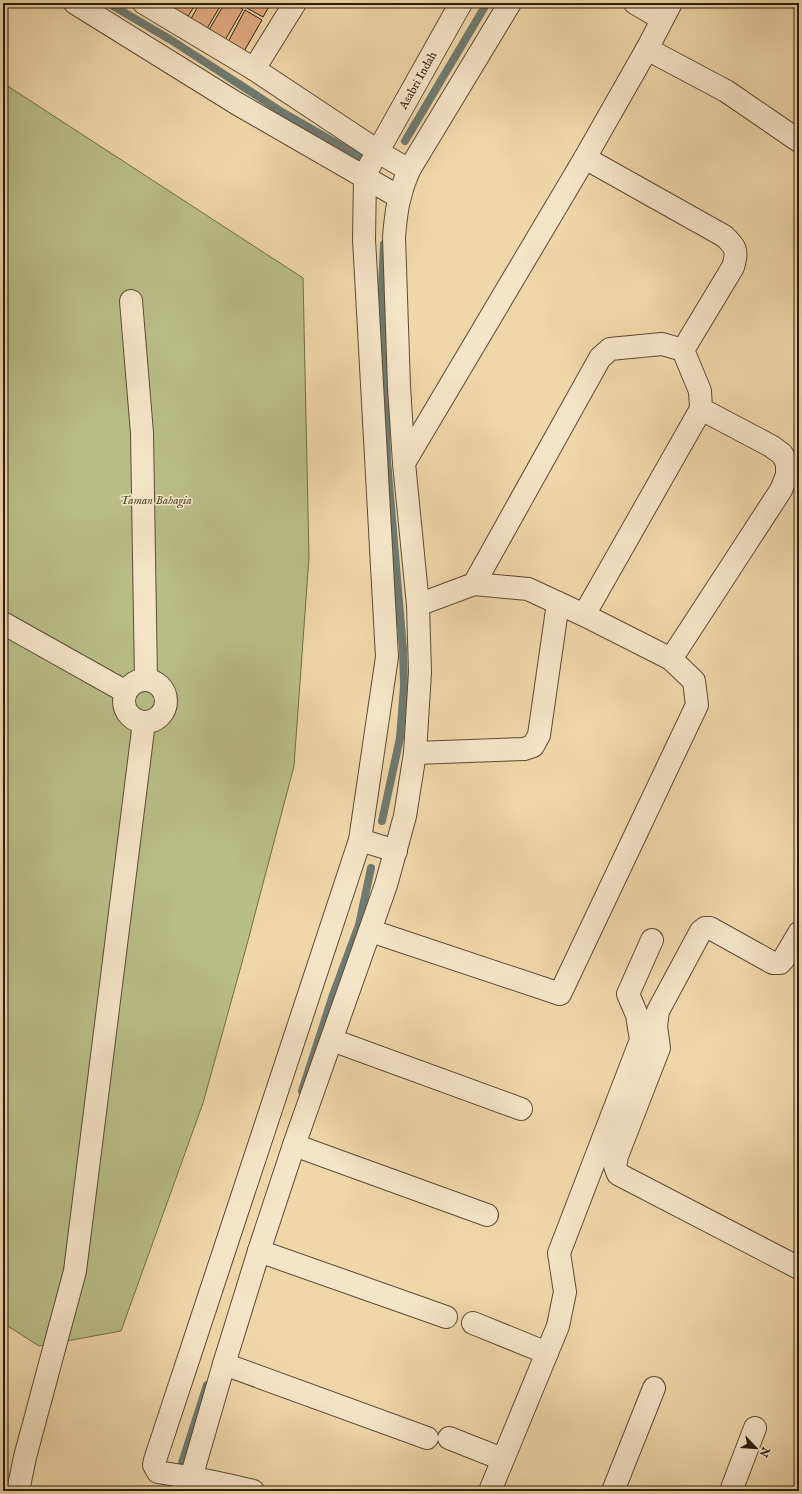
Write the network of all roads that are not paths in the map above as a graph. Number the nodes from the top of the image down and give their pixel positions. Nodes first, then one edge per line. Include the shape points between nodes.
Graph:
1 (74, 3) edge
2 (144, 3) edge
3 (295, 3) edge
4 (460, 3) edge
5 (510, 3) edge
6 (635, 3) edge
7 (669, 7) edge
8 (647, 49) junction
9 (254, 70) junction
10 (799, 140) edge
11 (376, 154) junction
12 (586, 158) junction
13 (410, 170) junction
14 (365, 177) junction
15 (399, 197) junction
16 (131, 301) dead end
17 (683, 350) junction
18 (700, 409) junction
19 (404, 463) junction
20 (474, 584) junction
21 (558, 603) junction
22 (418, 605) junction
23 (584, 615) junction
24 (3, 623) edge
25 (671, 659) junction
26 (146, 680) junction
27 (126, 692) junction
28 (144, 722) junction
29 (415, 753) junction
30 (360, 840) junction
31 (396, 851) junction
32 (371, 931) junction
33 (799, 933) edge
34 (652, 940) dead end
35 (332, 1040) junction
36 (521, 1109) dead end
37 (294, 1145) junction
38 (487, 1215) dead end
39 (259, 1251) junction
40 (799, 1268) edge
41 (446, 1317) dead end
42 (473, 1323) dead end
43 (547, 1353) junction
44 (224, 1364) junction
45 (654, 1388) dead end
46 (755, 1428) dead end
47 (426, 1438) dead end
48 (449, 1438) dead end
49 (502, 1460) junction
50 (186, 1477) junction
51 (213, 1486) edge
52 (18, 1491) edge
53 (253, 1491) edge
54 (490, 1491) edge
55 (614, 1491) edge
56 (731, 1491) edge

1 - 14 street via 236,103
2 - 9 street
3 - 9 street
4 - 11 street, Asabri Indah
5 - 13 street
6 - 7 street
7 - 8 street
8 - 10 street via 726,91
8 - 12 street
9 - 11 street
11 - 13 street
11 - 14 street, Asabri Indah
12 - 17 street via 724,236 733,244 737,255 733,267
12 - 19 street
13 - 15 street
14 - 15 street
14 - 30 street via 364,239 387,658
15 - 19 street via 394,237
16 - 26 street via 142,433
17 - 18 street via 700,391
17 - 20 street via 662,344 610,349 600,358
18 - 23 street
18 - 25 street via 782,454 787,463 787,475 781,490
19 - 22 street
20 - 21 street via 528,589
20 - 22 street
21 - 23 street
21 - 29 street via 539,735 534,746 524,749
22 - 29 street via 420,672
23 - 25 street
24 - 27 street
25 - 32 street via 694,681 697,705 560,994
26 - 27 street via 138,681
26 - 28 street via 161,687 166,702 159,717
27 - 28 street via 125,708 129,715
28 - 52 street via 75,1271
29 - 31 street via 405,816
30 - 31 street
30 - 50 street via 155,1460 154,1465 158,1472
31 - 32 street
32 - 35 street
33 - 40 street via 783,960 780,963 773,963 710,928 700,931 658,1011 656,1026 659,1048 615,1166 618,1174
34 - 43 street via 628,994 637,1015 641,1040 559,1253 565,1292 558,1326
35 - 36 street
35 - 37 street
37 - 38 street
37 - 39 street
39 - 41 street
39 - 44 street
42 - 43 street
43 - 49 street
44 - 47 street
44 - 50 street
45 - 55 street
46 - 56 street
48 - 49 street
49 - 54 street
50 - 51 street
51 - 53 street

